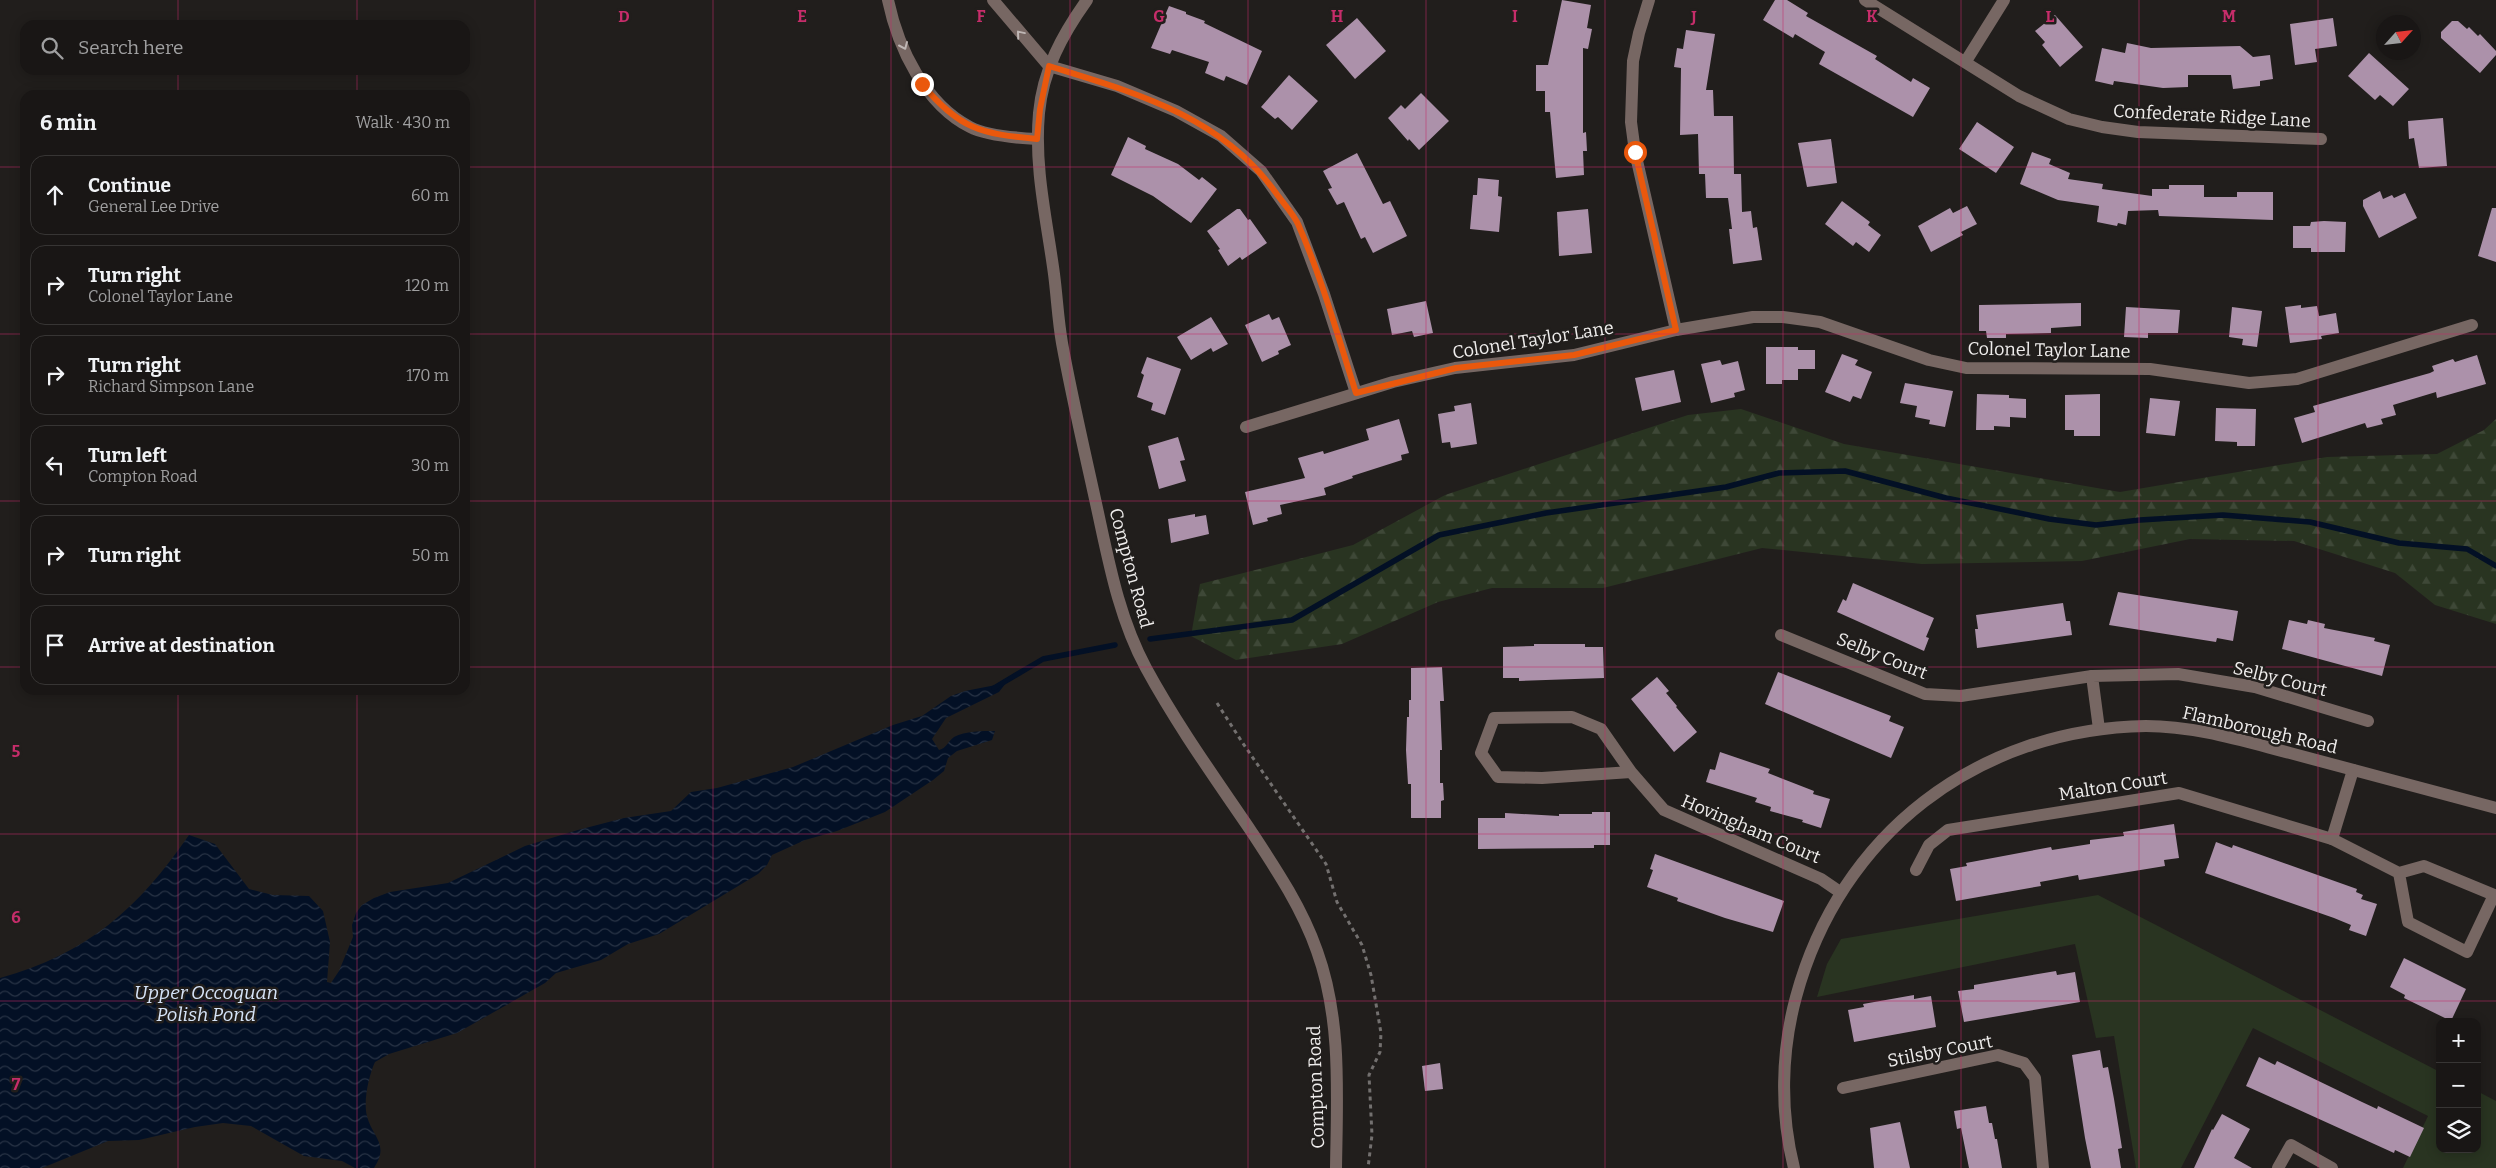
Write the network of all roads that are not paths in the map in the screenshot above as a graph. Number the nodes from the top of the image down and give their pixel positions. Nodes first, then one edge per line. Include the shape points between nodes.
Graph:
1 (888, 0) edge
2 (993, 0) edge
3 (1087, 0) edge
4 (1650, 0) edge
5 (1865, 0) edge
6 (2004, 0) edge
7 (1966, 61) junction
8 (1049, 66) junction
9 (1037, 139) junction
10 (2321, 139) dead end
11 (2472, 325) dead end
12 (1676, 330) junction
13 (1356, 393) junction
14 (1246, 427) dead end
15 (1781, 635) dead end
16 (2092, 676) junction
17 (2368, 720) dead end
18 (2099, 729) junction
19 (2353, 770) junction
20 (1631, 772) junction
21 (2496, 808) edge
22 (2332, 838) junction
23 (1916, 870) dead end
24 (2399, 873) junction
25 (1840, 892) junction
26 (1843, 1088) dead end
27 (1336, 1168) edge
28 (1794, 1168) edge
29 (2043, 1168) edge
30 (2278, 1168) edge
31 (2332, 1168) edge

1 -> 9 street via 891,17 908,56 922,84 941,107 971,128
8 -> 2 street
3 - 8 street, Compton Road via 1067,28
4 - 12 street via 1633,61 1631,122
5 - 7 street, Confederate Ridge Lane
6 - 7 street
7 - 10 street, Confederate Ridge Lane via 2038,106 2102,127 2138,132
8 - 9 street, Compton Road
8 - 13 street via 1117,86 1176,111 1221,136 1261,171 1298,222
9 - 27 street, Compton Road via 1044,218 1062,339 1116,591 1146,668 1274,867 1312,938 1325,978 1335,1042
11 - 12 street, Colonel Taylor Lane via 2297,379 2249,383 2150,369 1966,368 1929,360 1820,322 1783,317 1719,321
12 - 13 street, Colonel Taylor Lane via 1574,355 1456,368
13 - 14 street, Colonel Taylor Lane
15 - 16 street, Selby Court via 1925,694 1960,696
16 - 17 street, Selby Court via 2178,674 2255,687
16 - 18 street
18 - 19 street, Flamborough Road via 2146,726 2197,730
18 - 25 street, Flamborough Road via 2046,740 1971,770 1917,806 1897,824
19 - 21 street, Flamborough Road
19 - 22 street
20 - 20 street, Hovingham Court via 1601,729 1572,717 1494,718 1481,753 1498,777 1542,778
20 - 25 street, Hovingham Court via 1664,810 1821,879
22 - 23 street, Malton Court via 2179,793 1948,830 1929,845
22 - 24 street, Malton Court
24 - 24 street via 2408,922 2467,952 2494,895 2424,866
25 - 28 street, Flamborough Road via 1804,970 1790,1018 1784,1068 1785,1115
26 - 29 street, Stilsby Court via 1998,1055 2024,1063 2035,1078
30 - 31 street via 2291,1145

